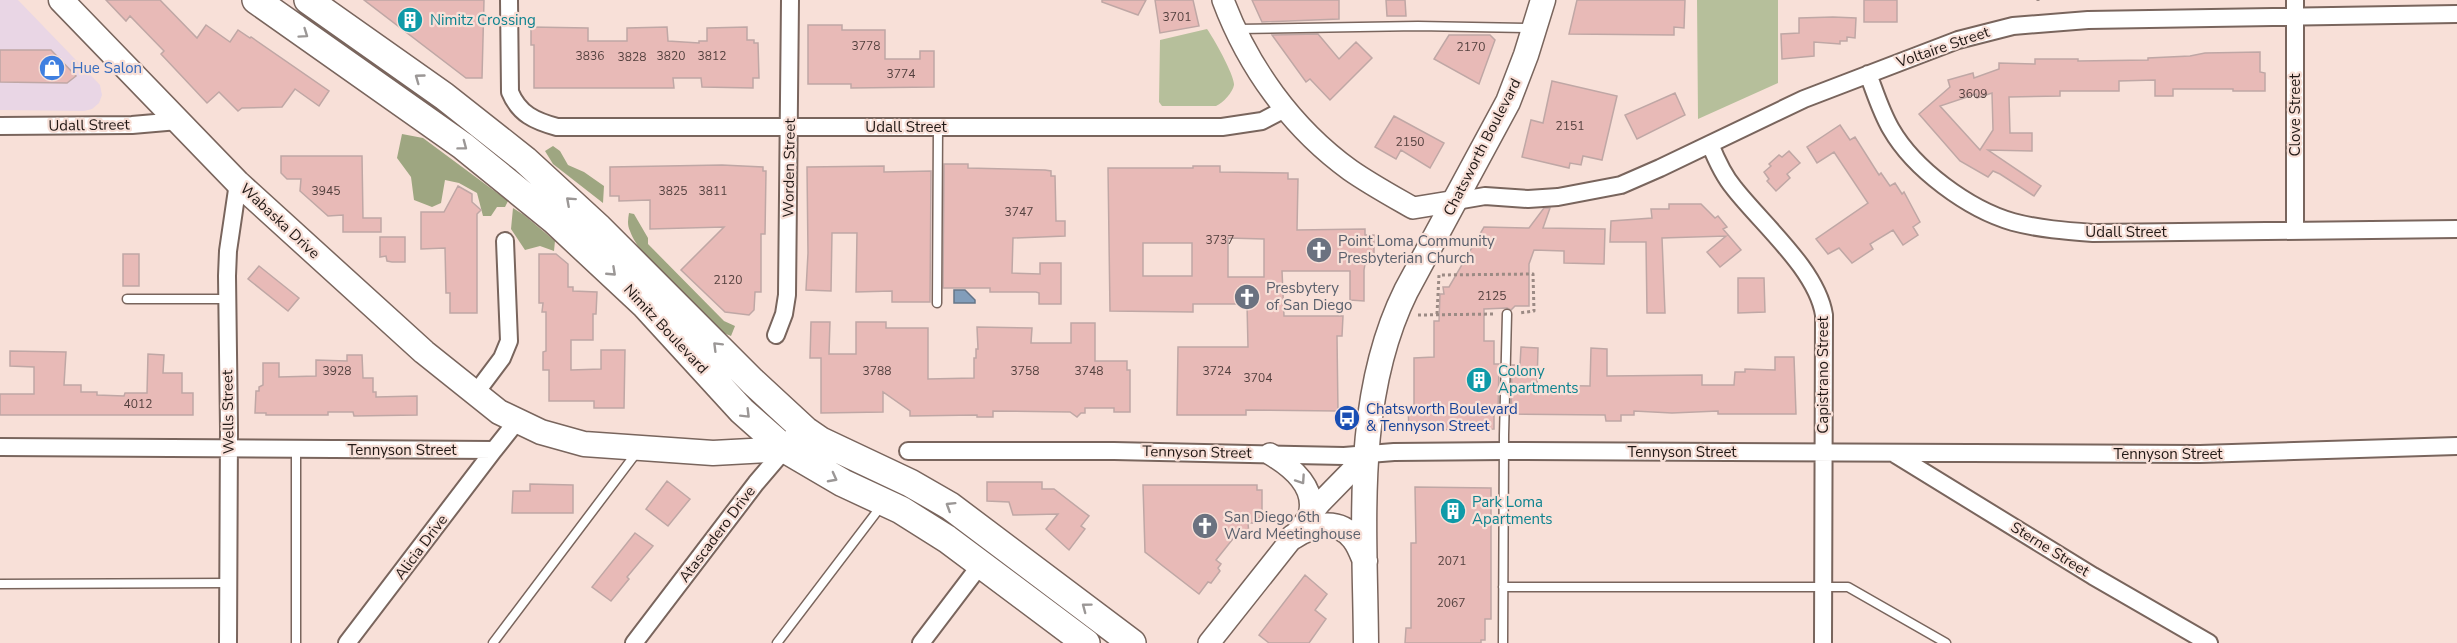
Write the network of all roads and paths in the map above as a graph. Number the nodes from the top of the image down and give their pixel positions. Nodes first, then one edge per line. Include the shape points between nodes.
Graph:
1 (61, 0) edge
2 (256, 0) edge
3 (308, 0) edge
4 (509, 0) edge
5 (789, 0) edge
6 (1223, 0) edge
7 (1543, 0) edge
8 (2295, 8) edge
9 (2457, 14) edge
10 (1535, 28) junction
11 (1235, 29) junction
12 (1868, 74) junction
13 (1285, 109) junction
14 (178, 121) junction
15 (0, 126) edge
16 (790, 127) junction
17 (938, 127) junction
18 (1710, 144) junction
19 (238, 183) junction
20 (1456, 201) junction
21 (2295, 229) junction
22 (2457, 229) edge
23 (505, 241) dead end
24 (127, 299) dead end
25 (227, 299) junction
26 (937, 303) dead end
27 (1437, 314) junction
28 (1507, 314) junction
29 (1418, 315) dead end
30 (776, 334) dead end
31 (475, 394) junction
32 (517, 421) junction
33 (805, 430) junction
34 (2457, 446) edge
35 (0, 447) edge
36 (229, 448) junction
37 (296, 449) junction
38 (639, 449) junction
39 (785, 449) junction
40 (494, 450) junction
41 (908, 451) dead end
42 (1504, 451) junction
43 (1823, 453) junction
44 (1893, 453) junction
45 (1270, 454) junction
46 (1367, 455) junction
47 (885, 502) junction
48 (1308, 518) junction
49 (1293, 537) junction
50 (1365, 562) junction
51 (981, 564) junction
52 (228, 583) junction
53 (0, 584) edge
54 (1503, 587) junction
55 (1823, 587) junction
56 (1075, 640) edge
57 (228, 643) edge
58 (297, 643) edge
59 (347, 643) edge
60 (493, 643) edge
61 (634, 643) edge
62 (777, 643) edge
63 (921, 643) edge
64 (1132, 643) edge
65 (1209, 643) edge
66 (1365, 643) edge
67 (1503, 643) edge
68 (1823, 643) edge
69 (1946, 643) edge
70 (2209, 643) edge

1 - 14 main road, Wabaska Drive
2 -> 39 main road, Nimitz Boulevard via 463,146 545,213 638,298 742,411
33 -> 3 main road, Nimitz Boulevard via 525,160 444,96
4 - 16 street, Udall Street via 509,87 525,114 545,124 570,128
5 - 16 street, Worden Street
6 - 11 street
7 - 10 main road, Chatsworth Boulevard
8 - 9 street, Voltaire Street
8 - 12 street, Voltaire Street via 2038,22 1958,40
8 - 21 street, Clove Street
10 - 11 lane
10 - 20 main road, Chatsworth Boulevard via 1508,102
11 - 13 street via 1257,71
12 - 18 street, Voltaire Street via 1786,107
12 - 21 street, Udall Street via 1898,140 1924,168 1966,201 2011,221 2045,229 2094,233
13 - 17 street, Udall Street via 1262,121 1222,127
13 - 20 street via 1340,162 1413,208
14 - 15 street, Udall Street
14 - 19 main road, Wabaska Drive
16 - 17 street, Udall Street
16 - 30 street, Worden Street via 787,295
17 - 26 lane
18 - 20 street, Voltaire Street via 1606,189 1558,197 1485,196
18 - 43 street, Capistrano Street via 1733,187 1818,292 1824,315
19 - 25 street, Wells Street via 228,251
19 - 31 main road, Wabaska Drive
20 - 46 main road, Chatsworth Boulevard via 1393,321 1377,379
21 - 22 street, Udall Street
23 - 31 street via 509,341
24 - 25 lane
25 - 36 street, Wells Street
27 - 28 path
27 - 28 path via 1439,275 1533,274 1534,311
27 - 29 path
28 - 42 lane
31 - 32 main road, Wabaska Drive
32 - 38 main road via 566,440
32 - 40 street
33 - 39 main road, Atascadero Drive
64 -> 33 main road, Nimitz Boulevard via 950,506
34 - 44 street, Tennyson Street via 2200,454
35 - 36 street, Tennyson Street
36 - 37 street, Tennyson Street
36 - 52 street, Wells Street
37 - 40 street, Tennyson Street
37 - 58 lane
38 - 39 main road via 713,453
38 - 60 lane
39 -> 47 main road, Nimitz Boulevard
39 - 61 street, Atascadero Drive
40 - 59 street, Alicia Drive
41 - 45 street, Tennyson Street
42 - 43 street, Tennyson Street
42 - 46 street, Tennyson Street
42 - 54 lane
43 - 44 street, Tennyson Street
43 - 55 street, Capistrano Street
44 - 70 street, Sterne Street
45 - 46 street, Tennyson Street
45 -> 48 street via 1288,465 1304,483 1310,500
46 - 48 street
46 - 50 main road, Chatsworth Boulevard
47 - 51 main road, Nimitz Boulevard
47 - 62 lane
48 - 49 street
49 - 50 main road via 1312,526 1339,528 1355,540
49 - 65 street
50 - 66 main road, Chatsworth Boulevard
51 - 56 main road, Nimitz Boulevard
51 - 63 street
52 - 53 lane
52 - 57 street, Wells Street
54 - 55 lane
54 - 67 lane
55 - 68 street, Capistrano Street
55 - 69 lane via 1848,586

